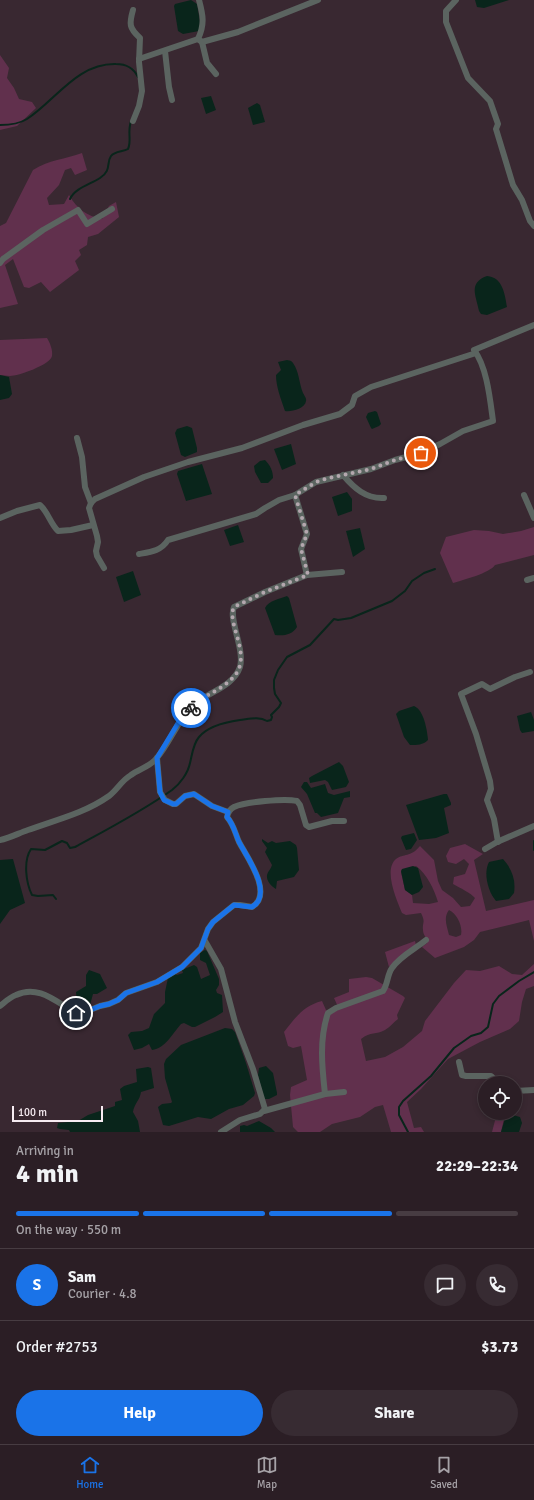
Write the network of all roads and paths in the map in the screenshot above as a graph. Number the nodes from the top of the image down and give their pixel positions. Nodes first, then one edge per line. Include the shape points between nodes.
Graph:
1 (199, 0) edge
2 (318, 0) edge
3 (456, 0) edge
4 (133, 10) dead end
5 (200, 40) junction
6 (165, 51) junction
7 (139, 59) junction
8 (216, 74) dead end
9 (172, 100) dead end
10 (134, 120) dead end
11 (112, 209) dead end
12 (534, 226) edge
13 (0, 263) edge
14 (534, 324) edge
15 (476, 353) junction
16 (77, 438) dead end
17 (342, 475) junction
18 (295, 495) junction
19 (524, 496) dead end
20 (384, 498) dead end
21 (91, 503) junction
22 (0, 518) edge
23 (534, 518) edge
24 (93, 525) junction
25 (139, 554) dead end
26 (104, 568) dead end
27 (342, 572) dead end
28 (308, 575) junction
29 (530, 672) dead end
30 (157, 758) junction
31 (228, 812) junction
32 (344, 821) dead end
33 (534, 826) edge
34 (0, 840) edge
35 (498, 842) junction
36 (485, 849) dead end
37 (426, 940) dead end
38 (205, 941) junction
39 (0, 1006) edge
40 (459, 1062) dead end
41 (478, 1076) edge
42 (534, 1090) edge
43 (522, 1091) edge
44 (344, 1092) dead end
45 (325, 1094) junction
46 (264, 1111) junction
47 (221, 1132) edge

1 - 5 street via 203,28
2 - 5 street via 238,32
3 - 12 street via 446,10 446,22 468,78 490,101 513,185
4 - 7 street via 130,27 140,38
5 - 6 street
5 - 8 street via 207,63
6 - 7 street
6 - 9 street
7 - 10 street via 142,91 140,106
11 - 13 street via 87,224 78,210 43,230
14 - 15 street via 474,350
15 - 17 street via 490,396 494,421 463,431 421,453
15 - 21 street via 371,387 355,396 352,405 340,414 242,448 144,477
16 - 21 street via 82,456 85,487
17 - 18 street via 316,482
17 - 20 street via 352,486 365,494
18 - 25 street via 279,500 256,514 168,540 158,551
18 - 28 street via 307,534 301,549
19 - 23 street
21 - 24 street via 89,508
22 - 24 street via 40,505 58,530
24 - 26 street via 98,542 97,556
27 - 28 street
28 - 30 street via 234,607 232,614 241,654 236,674 225,685 194,705 180,720
29 - 35 street via 494,688 490,689 482,684 461,694 490,781 488,800
30 - 31 street via 160,792 164,800 176,804 185,796 194,794 212,806
30 - 34 street via 150,765 130,775 110,795 94,805
31 - 32 street via 238,806 290,799 300,805 308,827
31 - 38 street via 227,817 234,826 258,876 261,889 255,905 234,905 213,922
33 - 35 street
35 - 36 street
37 - 45 street via 396,963 391,969 383,991 328,1013 324,1024 322,1064
38 - 39 street via 182,967 157,982 83,1013 76,1013 42,993 33,991 15,995
38 - 46 street via 221,969
40 - 41 street via 462,1075
42 - 43 street
44 - 45 street
45 - 46 street
46 - 47 street via 237,1121

